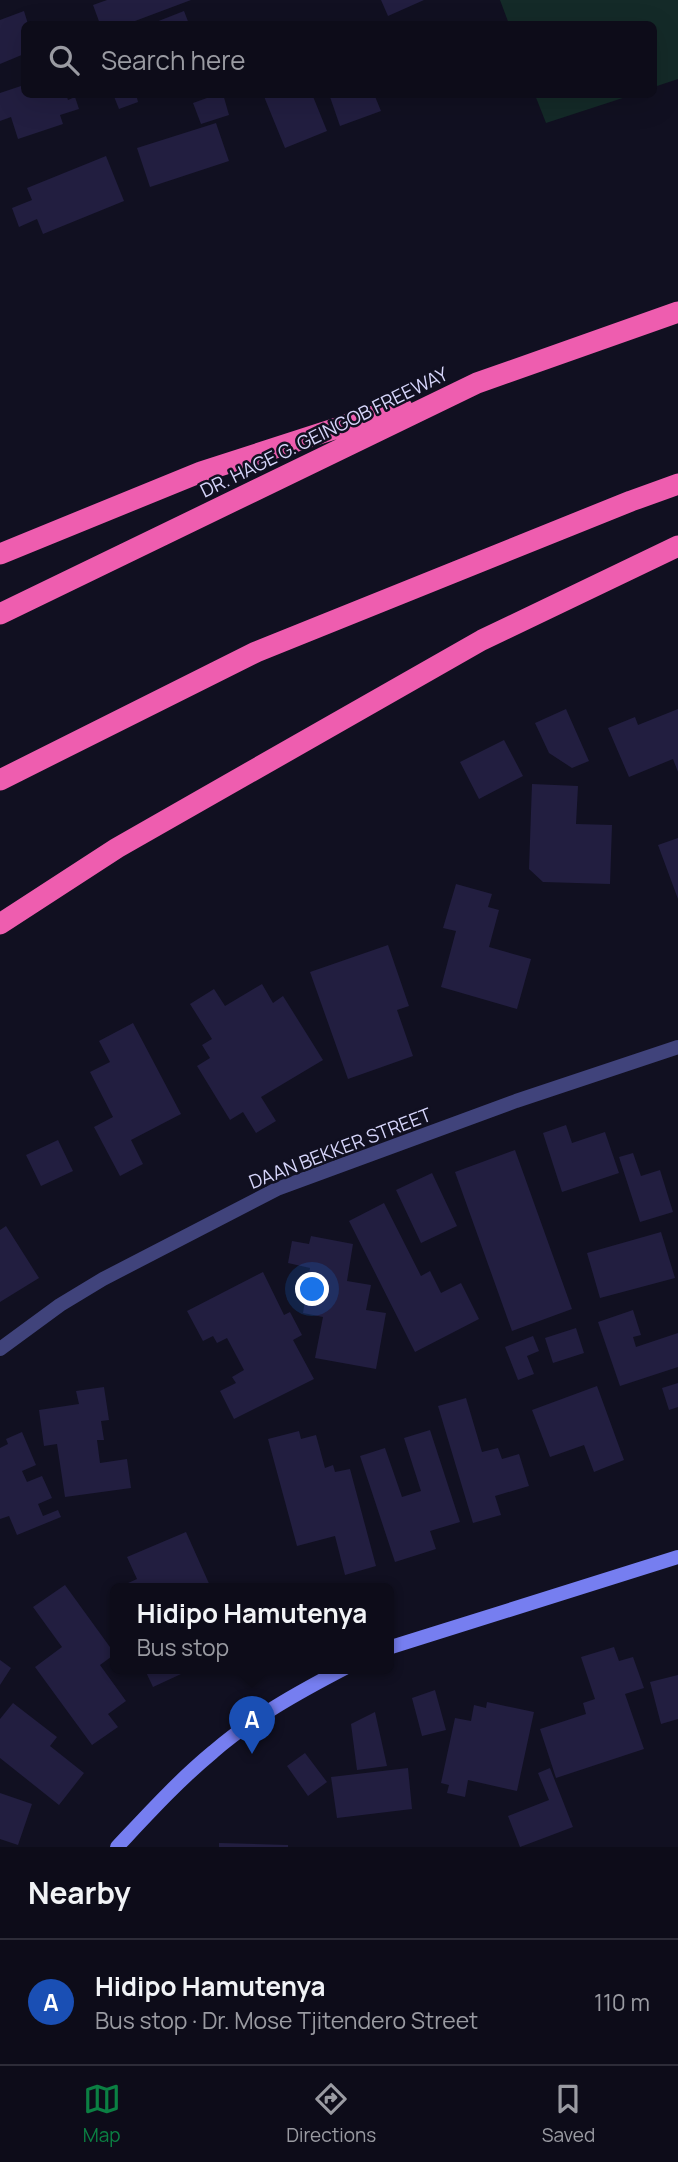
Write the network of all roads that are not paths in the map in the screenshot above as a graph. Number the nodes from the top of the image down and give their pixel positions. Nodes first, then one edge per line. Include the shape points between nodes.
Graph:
1 (678, 312) edge
2 (477, 383) junction
3 (678, 484) edge
4 (678, 546) edge
5 (0, 554) edge
6 (0, 614) edge
7 (0, 780) edge
8 (0, 924) edge
9 (678, 1047) edge
10 (0, 1349) edge
11 (678, 1557) edge
12 (394, 1646) edge
13 (334, 1674) edge
14 (117, 1847) edge

1 - 2 highway, DR. HAGE G. GEINGOB FREEWAY
2 - 5 highway via 201,472
2 - 6 highway, DR. HAGE G. GEINGOB FREEWAY
3 - 7 highway via 256,652
4 - 8 highway via 482,640 117,848
9 - 10 street, DAAN BEKKER STREET via 277,1189 103,1279
11 - 12 street
13 - 14 street via 215,1750

